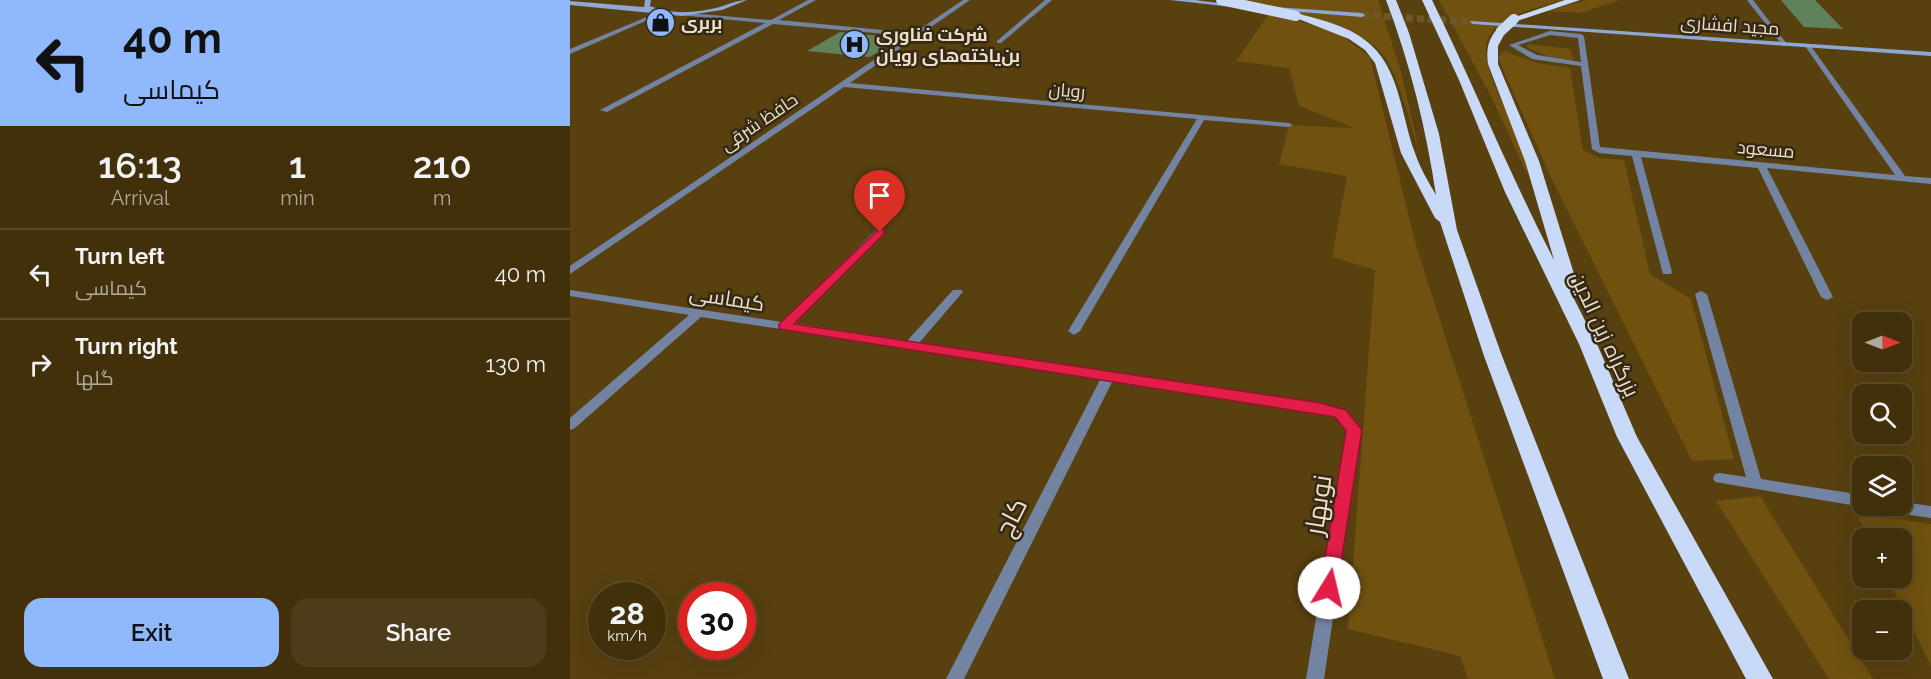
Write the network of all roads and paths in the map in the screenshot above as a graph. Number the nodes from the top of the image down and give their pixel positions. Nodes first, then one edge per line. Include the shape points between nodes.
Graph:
1 (648, 0) edge
2 (744, 0) edge
3 (813, 0) edge
4 (967, 0) edge
5 (1049, 0) edge
6 (1173, 0) edge
7 (1221, 0) edge
8 (1391, 0) edge
9 (1427, 0) edge
10 (1575, 0) edge
11 (1750, 0) edge
12 (570, 3) edge
13 (730, 5) junction
14 (653, 10) junction
15 (663, 12) junction
16 (673, 13) junction
17 (1362, 15) tunnel mouth
18 (738, 19) junction
19 (772, 22) junction
20 (1473, 22) tunnel mouth
21 (916, 35) junction
22 (999, 42) dead end
23 (1785, 45) junction
24 (1808, 46) junction
25 (570, 52) edge
26 (1931, 54) edge
27 (1586, 65) junction
28 (843, 85) junction
29 (604, 110) dead end
30 (1202, 117) junction
31 (1289, 125) dead end
32 (1636, 154) junction
33 (1761, 165) junction
34 (1902, 178) junction
35 (1931, 181) edge
36 (1449, 230) junction
37 (880, 232) dead end
38 (570, 271) edge
39 (1666, 272) dead end
40 (957, 291) dead end
41 (570, 293) edge
42 (1701, 294) dead end
43 (1827, 297) dead end
44 (698, 313) junction
45 (783, 326) junction
46 (1074, 331) dead end
47 (1588, 344) junction
48 (909, 346) junction
49 (1108, 377) junction
50 (1340, 414) joint
51 (570, 425) edge
52 (1720, 478) dead end
53 (1755, 484) junction
54 (1852, 499) edge
55 (1912, 509) edge
56 (1931, 512) edge
57 (955, 679) edge
58 (1315, 679) edge
59 (1616, 679) edge
60 (1760, 679) edge

1 - 14 main road via 646,7
2 - 13 main road
3 - 19 street
4 - 21 street, حافظ شرقی
5 - 22 street
6 - 17 main road
7 - 36 highway, bridge via 1343,31 1371,49 1387,73 1409,154
8 - 36 highway via 1433,134
9 - 47 highway, بزرگراه زین الدین via 1466,80 1512,192
10 - 47 highway, bridge via 1514,19 1495,37 1491,52 1532,161
11 - 23 street
12 - 14 main road
13 - 16 main road
13 - 18 street
14 - 15 main road
15 - 16 main road
15 - 25 street
16 - 18 street
18 - 19 street
19 - 21 street
19 - 29 street
20 - 23 main road, مجید افشاری
21 - 28 street, حافظ شرقی
23 - 24 main road, مجید افشاری
24 - 26 main road, مجید افشاری
24 - 34 street
27 - 27 street via 1581,36 1550,33 1512,45 1535,57
27 - 32 street, مسعود via 1597,150
28 - 30 street, رویان
28 - 38 street, حافظ شرقی
30 - 31 street, رویان
30 - 46 street
32 - 33 street, مسعود
32 - 39 street
33 - 34 street, مسعود
33 - 43 street
34 - 35 street, مسعود
36 - 59 highway
37 - 45 street
40 - 48 street
41 - 44 street, کیماسی
42 - 53 street
44 - 45 street, کیماسی
44 - 51 street
45 - 48 street, کیماسی
47 - 60 highway, بزرگراه زین الدین via 1627,437
48 - 49 street, کیماسی
49 - 50 street, کیماسی
49 - 57 street, کاج
50 - 58 street, نوبهار via 1354,430
52 - 53 street
53 - 54 street
55 - 56 street

